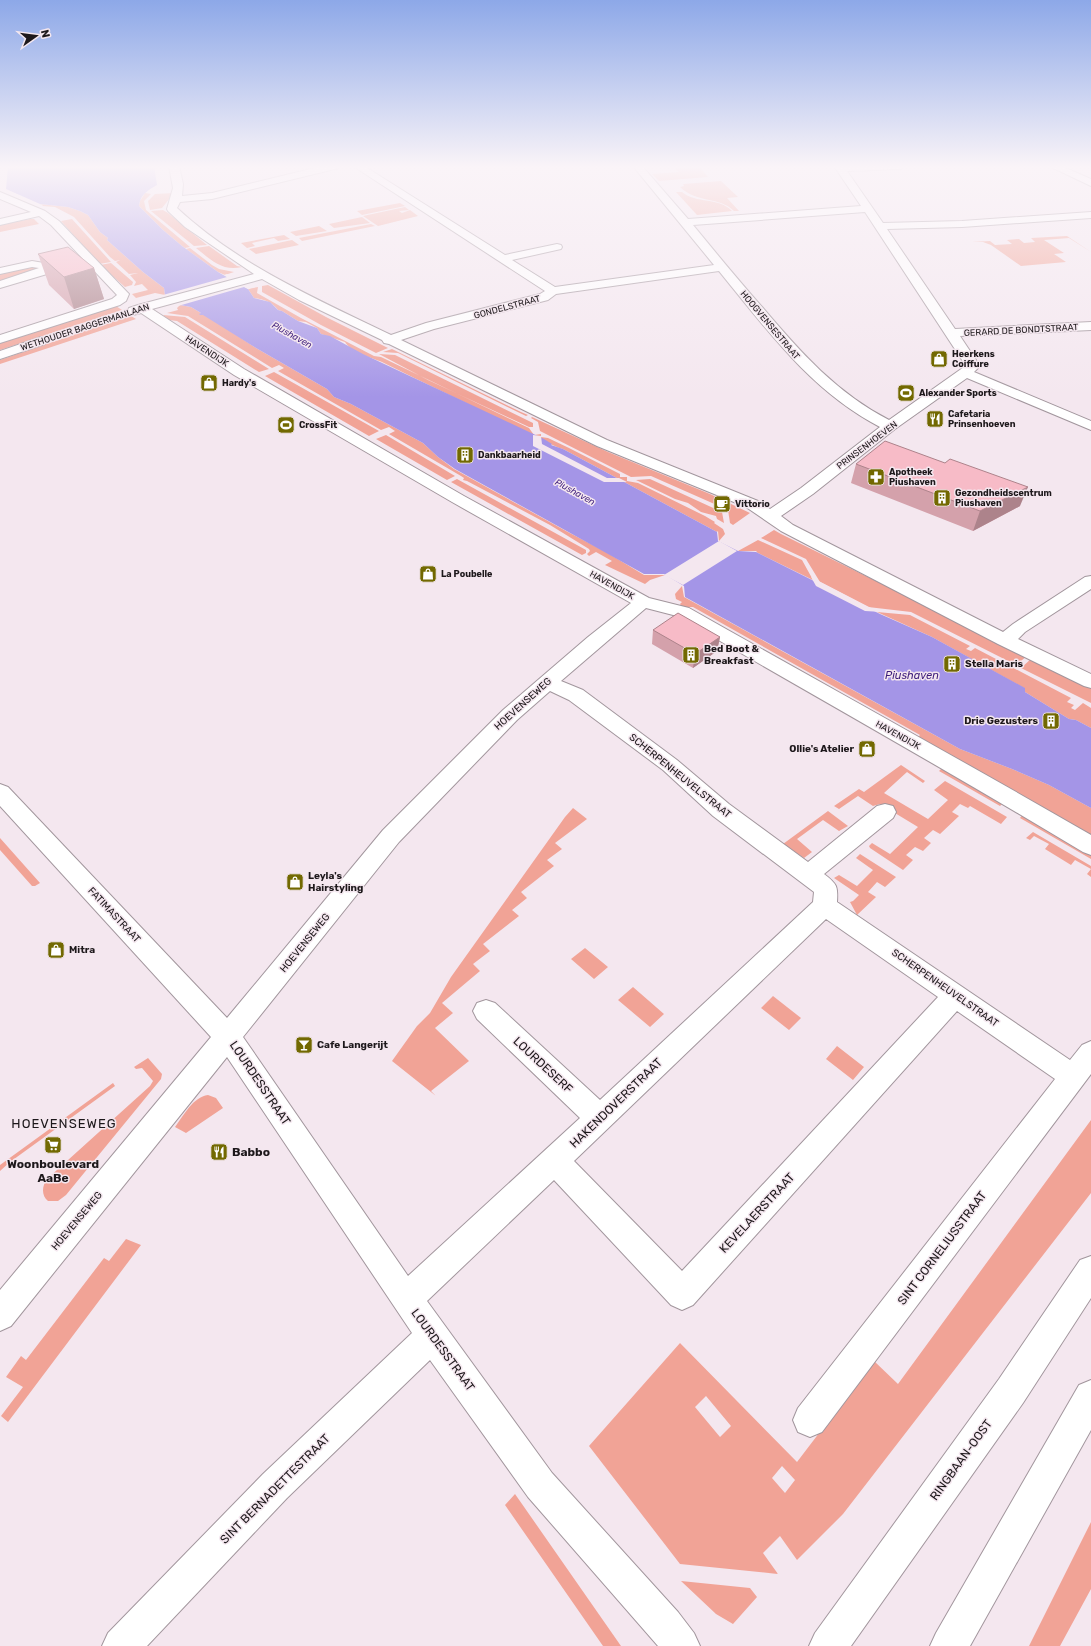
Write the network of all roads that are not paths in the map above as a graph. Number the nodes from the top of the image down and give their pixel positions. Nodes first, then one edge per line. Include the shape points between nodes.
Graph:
1 (74, 243) edge
2 (215, 243) edge
3 (478, 243) edge
4 (702, 243) edge
5 (891, 243) edge
6 (558, 247) dead end
7 (87, 258) junction
8 (503, 259) junction
9 (73, 261) edge
10 (60, 263) edge
11 (46, 266) junction
12 (721, 267) junction
13 (0, 271) edge
14 (263, 275) junction
15 (0, 285) edge
16 (553, 291) junction
17 (142, 308) junction
18 (122, 315) dead end
19 (1091, 326) edge
20 (951, 333) junction
21 (0, 338) edge
22 (50, 338) dead end
23 (388, 340) junction
24 (0, 355) edge
25 (966, 373) junction
26 (890, 426) junction
27 (1091, 426) edge
28 (769, 517) junction
29 (1091, 582) edge
30 (643, 602) junction
31 (1005, 640) junction
32 (548, 682) junction
33 (1091, 682) edge
34 (0, 792) edge
35 (885, 812) dead end
36 (1091, 846) edge
37 (808, 875) junction
38 (825, 906) junction
39 (956, 995) junction
40 (486, 1011) dead end
41 (228, 1038) junction
42 (1091, 1053) edge
43 (1073, 1077) junction
44 (600, 1118) junction
45 (555, 1161) junction
46 (1091, 1271) edge
47 (406, 1299) junction
48 (0, 1315) edge
49 (432, 1336) junction
50 (1091, 1398) edge
51 (810, 1420) dead end
52 (121, 1646) edge
53 (681, 1646) edge
54 (828, 1646) edge
55 (949, 1646) edge

1 - 7 street
2 - 14 street
3 - 8 street
4 - 12 street, HOOGVENSESTRAAT
5 - 20 street
6 - 8 street
7 - 9 street
7 - 21 street via 123,292 122,298
8 - 16 street
10 - 11 street
11 - 13 street via 32,264
11 - 15 street via 43,272
12 - 16 street, GONDELSTRAAT
12 - 26 street, HOOGVENSESTRAAT via 815,376 866,415
14 - 17 street, WETHOUDER BAGGERMANLAAN
14 - 23 street
16 - 23 street, GONDELSTRAAT via 544,297 430,326
17 - 18 street, WETHOUDER BAGGERMANLAAN
17 - 30 street, HAVENDIJK via 253,380 458,499
19 - 20 street, GERARD DE BONDTSTRAAT
20 - 25 street via 969,360 970,368
22 - 24 street, WETHOUDER BAGGERMANLAAN
23 - 28 street via 602,444 752,504
25 - 26 street, PRINSENHOEVEN
25 - 27 street
26 - 28 street, PRINSENHOEVEN via 807,491
28 - 31 street
29 - 31 street via 1019,628
30 - 32 street, HOEVENSEWEG
30 - 36 street, HAVENDIJK via 682,612 966,772
31 - 33 street
32 - 37 street, SCHERPENHEUVELSTRAAT via 576,695 670,765 721,810
32 - 41 street, HOEVENSEWEG via 510,715 391,836
34 - 41 street, FATIMASTRAAT
35 - 37 street
37 - 38 street, SCHERPENHEUVELSTRAAT via 826,888
38 - 39 street, SCHERPENHEUVELSTRAAT
38 - 44 street, HAKENDOVERSTRAAT
39 - 43 street, SCHERPENHEUVELSTRAAT
39 - 45 street, KEVELAERSTRAAT via 682,1294
40 - 44 street, LOURDESERF
41 - 47 street, LOURDESSTRAAT
41 - 48 street, HOEVENSEWEG
42 - 43 street
43 - 51 street, SINT CORNELIUSSTRAAT
44 - 45 street, HAKENDOVERSTRAAT
45 - 47 street, HAKENDOVERSTRAAT
46 - 54 street, RINGBAAN-OOST via 1011,1391
47 - 49 street, LOURDESSTRAAT
49 - 52 street, SINT BERNADETTESTRAAT via 275,1486
49 - 53 street, LOURDESSTRAAT via 545,1491
50 - 55 street

